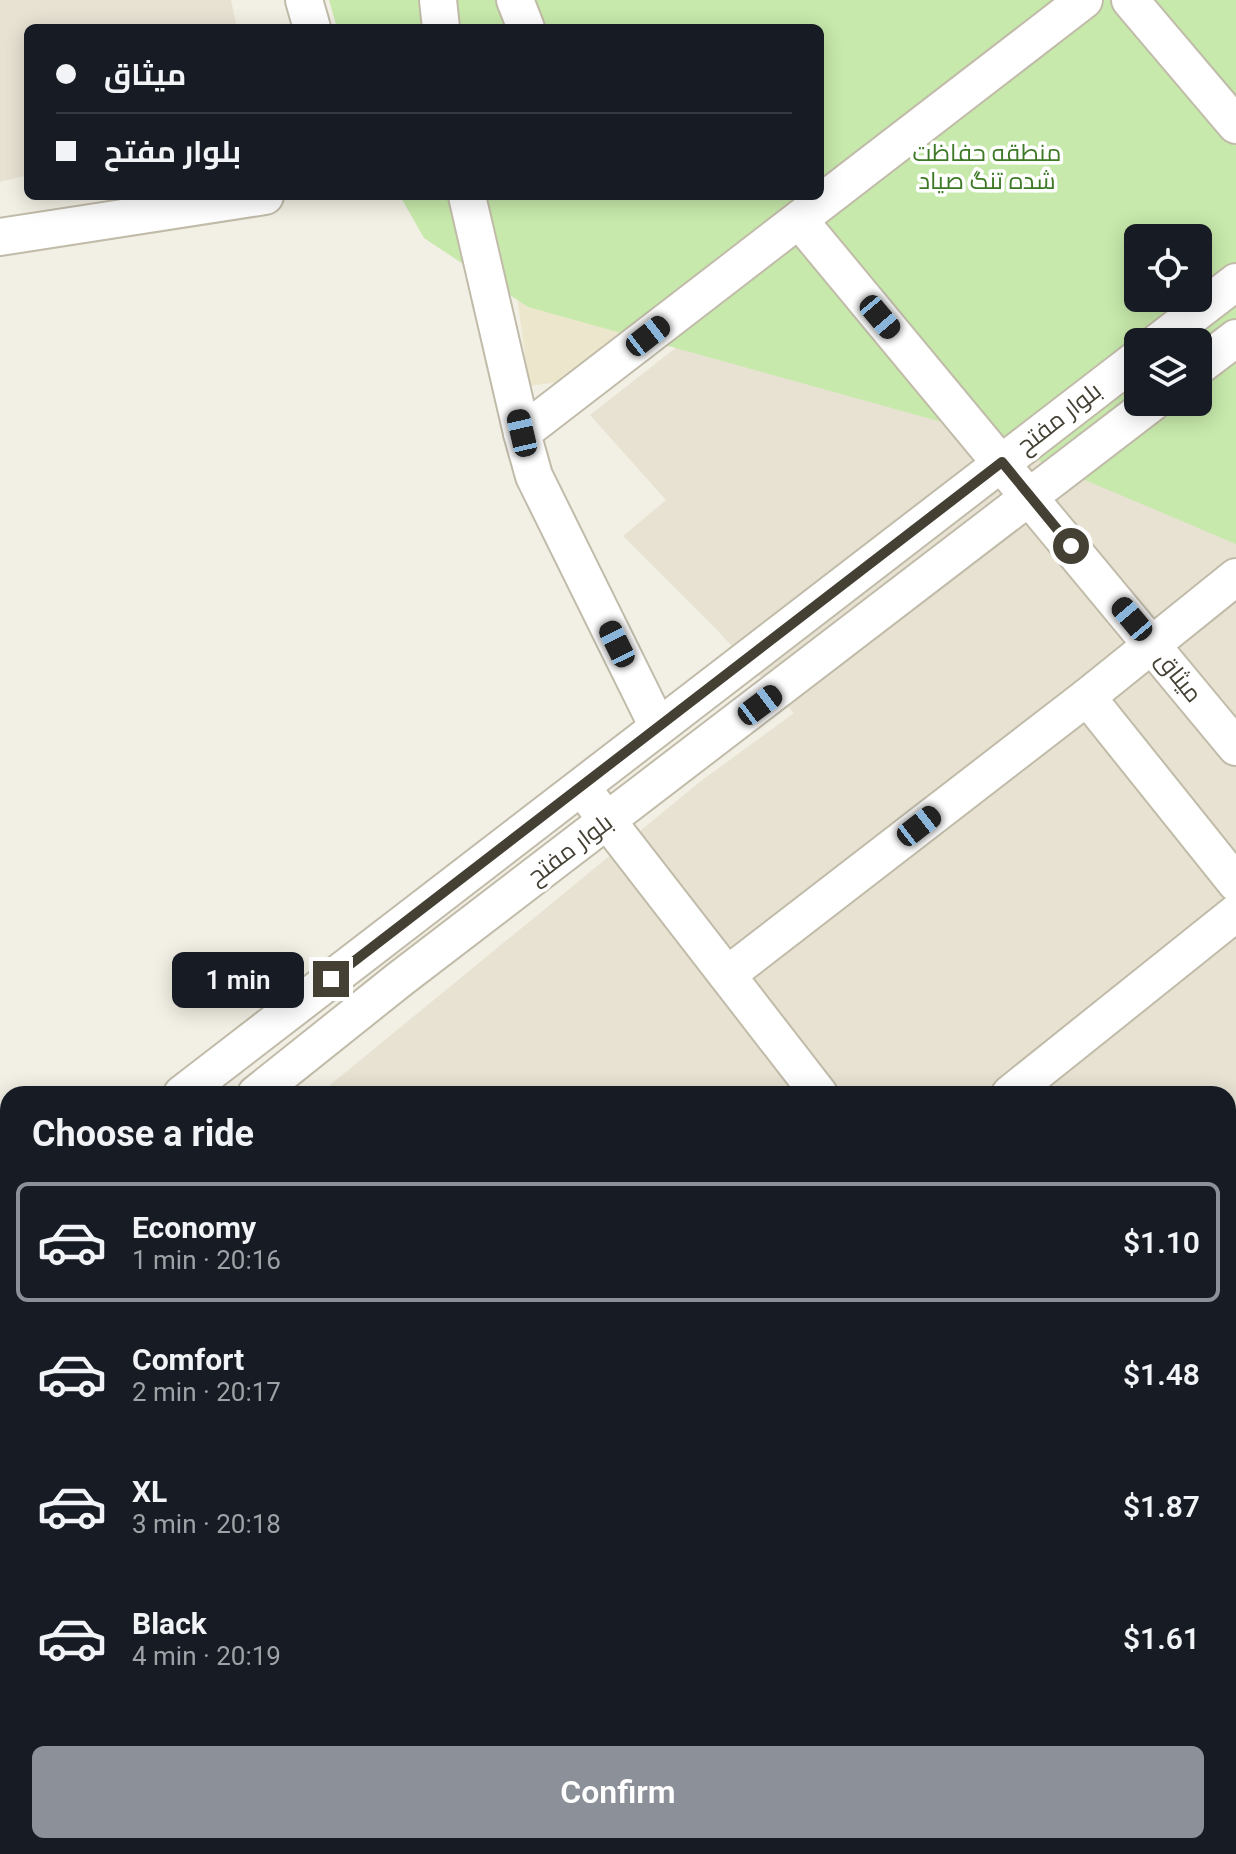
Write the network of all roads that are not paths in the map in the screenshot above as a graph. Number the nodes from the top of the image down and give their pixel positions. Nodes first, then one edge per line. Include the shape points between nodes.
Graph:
1 (304, 0) edge
2 (438, 0) edge
3 (515, 0) edge
4 (1084, 0) edge
5 (1130, 0) edge
6 (311, 24) edge
7 (441, 24) edge
8 (524, 24) edge
9 (1236, 125) edge
10 (239, 200) edge
11 (468, 200) edge
12 (799, 220) junction
13 (0, 237) edge
14 (1236, 282) edge
15 (1176, 328) edge
16 (1236, 338) edge
17 (1212, 356) edge
18 (1124, 369) edge
19 (1135, 416) edge
20 (522, 433) junction
21 (1002, 462) junction
22 (1031, 497) junction
23 (1236, 577) edge
24 (1152, 643) junction
25 (1087, 697) junction
26 (658, 727) junction
27 (1236, 747) edge
28 (580, 787) junction
29 (608, 821) junction
30 (1236, 883) edge
31 (1236, 913) edge
32 (727, 975) junction
33 (192, 1086) edge
34 (266, 1086) edge
35 (813, 1086) edge
36 (1020, 1086) edge

1 - 6 street
2 - 7 street
3 - 8 street
4 - 12 street
5 - 9 street
10 - 13 street
11 - 20 street
12 - 20 street
12 - 21 street, میثاق
14 - 15 street
16 - 17 street
18 - 21 street, بلوار مفتح
19 - 22 street, بلوار مفتح
20 - 26 street via 534,476
21 - 22 street, میثاق
21 - 26 street, بلوار مفتح
22 - 24 street, میثاق
22 - 29 street, بلوار مفتح
23 - 24 street
24 - 25 street
24 - 27 street, میثاق
25 - 30 street
25 - 32 street
26 - 28 street, بلوار مفتح
28 - 29 street
28 - 33 street, بلوار مفتح
29 - 32 street
29 - 34 street, بلوار مفتح
31 - 36 street
32 - 35 street

